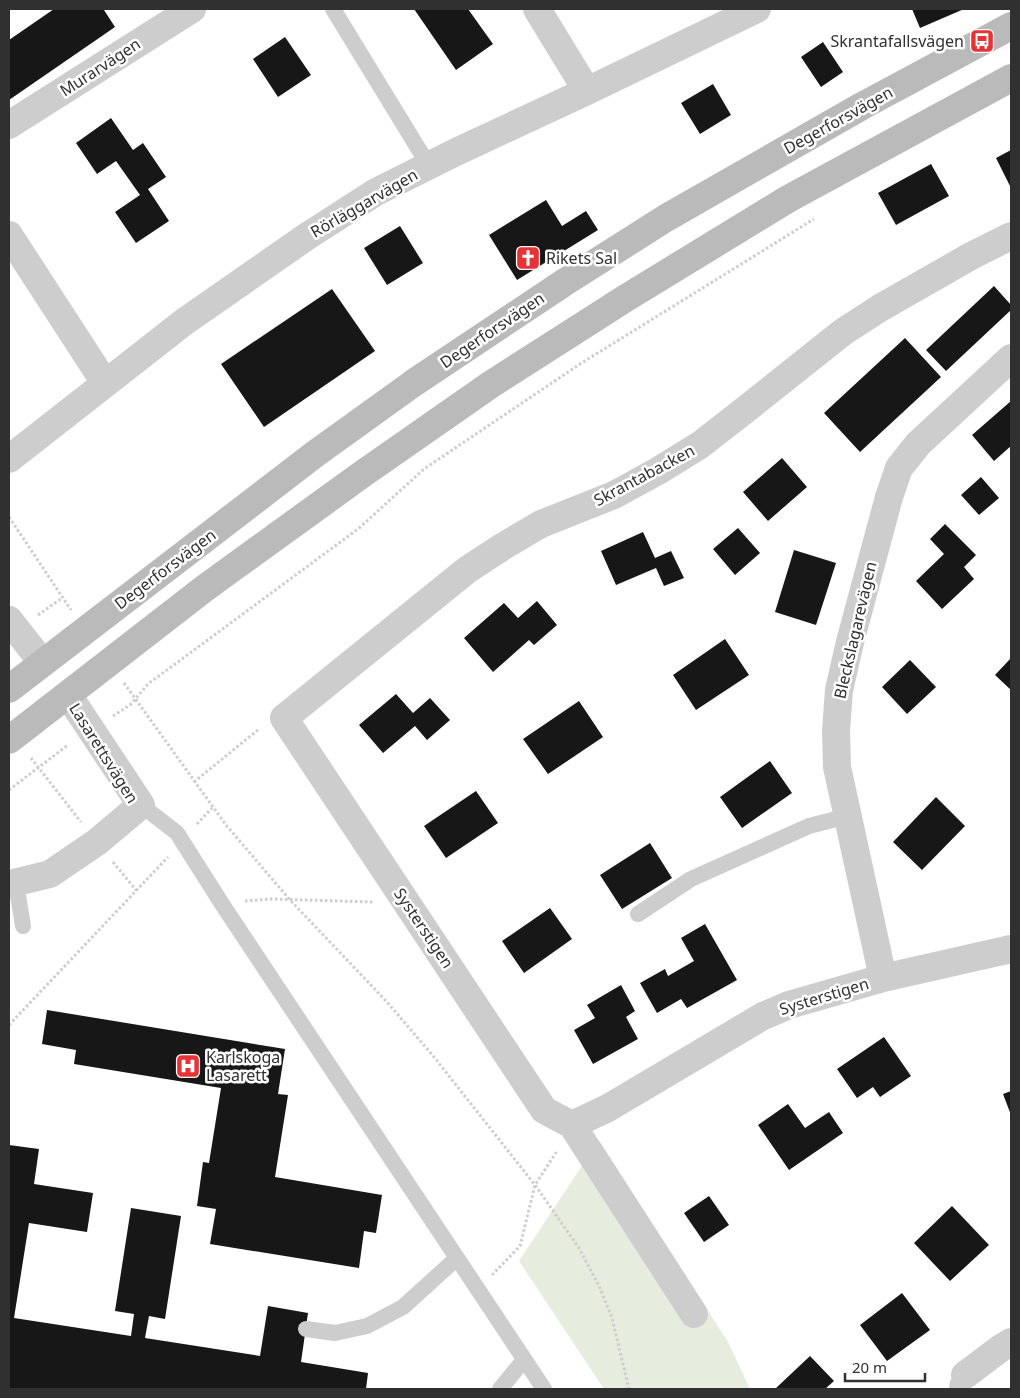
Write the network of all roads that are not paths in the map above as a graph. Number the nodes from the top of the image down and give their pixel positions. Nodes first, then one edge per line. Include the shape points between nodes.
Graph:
1 (333, 9) edge
2 (537, 9) edge
3 (757, 9) edge
4 (182, 11) edge
5 (727, 15) edge
6 (1011, 26) edge
7 (1011, 78) edge
8 (587, 91) junction
9 (9, 125) edge
10 (429, 166) junction
11 (9, 235) edge
12 (1011, 236) edge
13 (1011, 359) edge
14 (105, 383) junction
15 (9, 460) edge
16 (9, 620) edge
17 (42, 662) junction
18 (9, 689) edge
19 (68, 695) junction
20 (285, 719) joint
21 (9, 740) edge
22 (141, 805) junction
23 (848, 816) junction
24 (12, 884) edge
25 (638, 914) dead end
26 (23, 926) dead end
27 (1011, 949) edge
28 (884, 978) junction
29 (572, 1125) junction
30 (457, 1258) junction
31 (694, 1314) dead end
32 (306, 1329) dead end
33 (1011, 1342) edge
34 (524, 1360) junction
35 (961, 1382) edge
36 (500, 1389) edge
37 (544, 1389) edge

1 - 10 lane
2 - 8 street
3 - 5 street, Rörläggarvägen
4 - 9 street, Murarvägen
5 - 8 street, Rörläggarvägen
6 - 17 main road, Degerforsvägen via 862,106 666,218 557,288 415,382 315,454
7 - 19 main road via 788,199 490,385 205,588
8 - 10 street, Rörläggarvägen
10 - 14 street, Rörläggarvägen via 376,192 306,237 184,322
11 - 14 street
12 - 20 street, Skrantabacken via 880,308 836,337 746,410 658,471 614,495 541,524 467,570
13 - 23 street, Bleckslagarevägen via 918,444 899,468 888,497 839,690 838,767
14 - 15 street, Rörläggarvägen
16 - 17 street
17 - 18 main road, Degerforsvägen
17 - 19 main road
19 - 21 main road
19 - 22 street, Lasarettsvägen
20 - 29 street, Systerstigen via 544,1110
22 - 24 street, Lasarettsvägen via 97,842 50,874
22 - 30 lane via 177,833
23 - 25 lane via 809,826 691,879
23 - 28 street, Bleckslagarevägen
24 - 26 lane
27 - 28 street, Systerstigen
28 - 29 street, Systerstigen via 789,1004 763,1016 608,1108
29 - 31 street, Systerstigen
30 - 32 lane via 403,1308 367,1326 335,1333
30 - 34 lane
33 - 35 street
34 - 36 lane
34 - 37 lane

